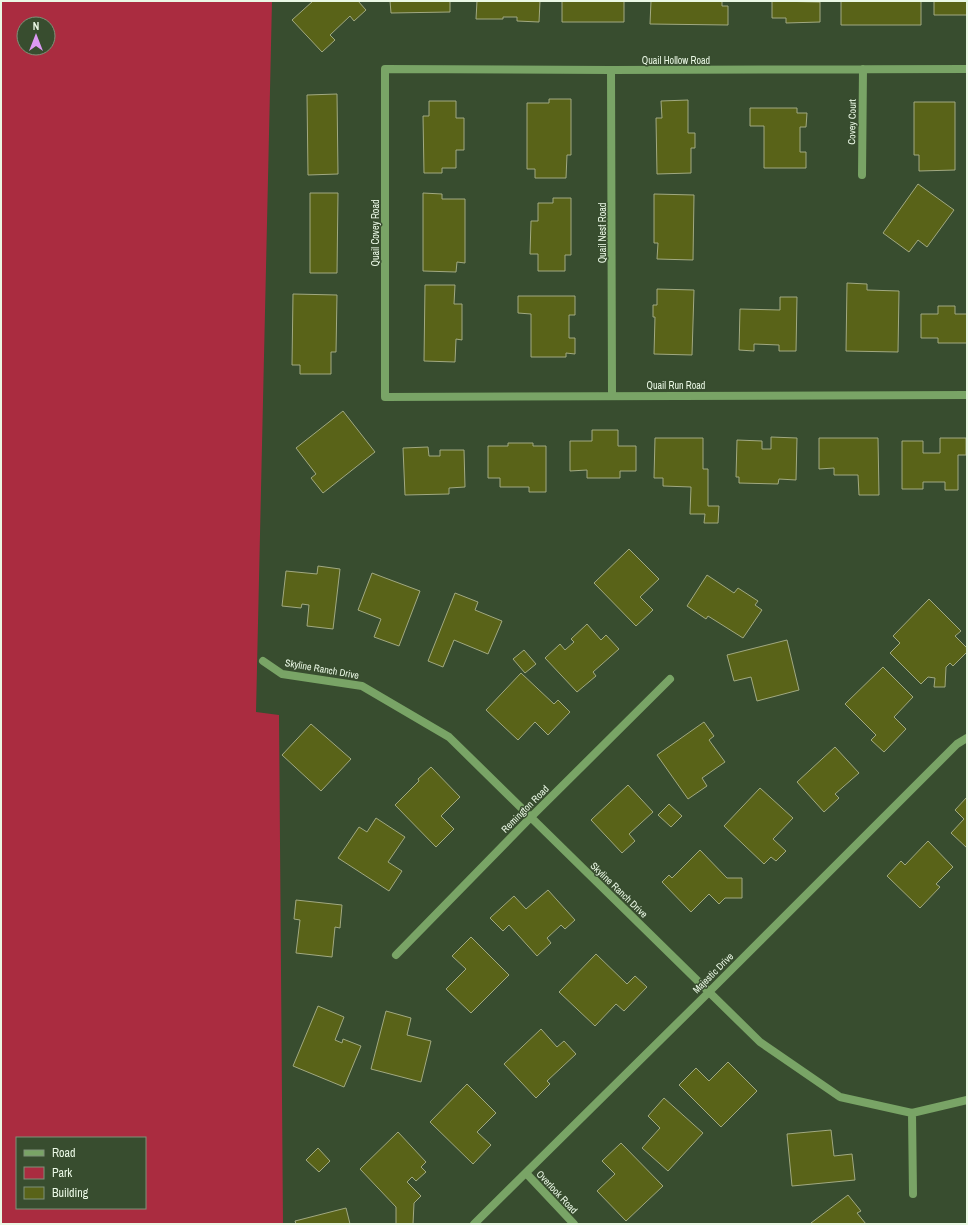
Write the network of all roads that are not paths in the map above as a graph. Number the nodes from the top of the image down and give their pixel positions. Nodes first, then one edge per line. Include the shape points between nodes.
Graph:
1 (385, 69) joint
2 (863, 69) junction
3 (967, 69) edge
4 (612, 70) junction
5 (862, 176) dead end
6 (612, 395) junction
7 (967, 395) edge
8 (386, 397) joint
9 (262, 661) dead end
10 (670, 679) dead end
11 (967, 738) edge
12 (531, 817) junction
13 (396, 955) dead end
14 (709, 992) junction
15 (967, 1100) edge
16 (912, 1113) junction
17 (526, 1173) junction
18 (913, 1194) dead end
19 (474, 1224) edge
20 (574, 1224) edge

1 - 4 street, Quail Hollow Road
1 - 8 street, Quail Covey Road
2 - 3 street, Quail Hollow Road
2 - 4 street, Quail Hollow Road
2 - 5 street, Covey Court
4 - 6 street, Quail Nest Road
6 - 7 street, Quail Run Road
6 - 8 street, Quail Run Road
9 - 12 street, Skyline Ranch Drive via 282,674 362,686 448,737
10 - 12 street, Remington Road
11 - 14 street, Majestic Drive via 951,749
12 - 13 street, Remington Road
12 - 14 street, Skyline Ranch Drive
14 - 16 street, Skyline Ranch Drive via 760,1042 840,1097
14 - 17 street, Majestic Drive
15 - 16 street, Skyline Ranch Drive
16 - 18 street
17 - 19 street, Majestic Drive
17 - 20 street, Overlook Road

